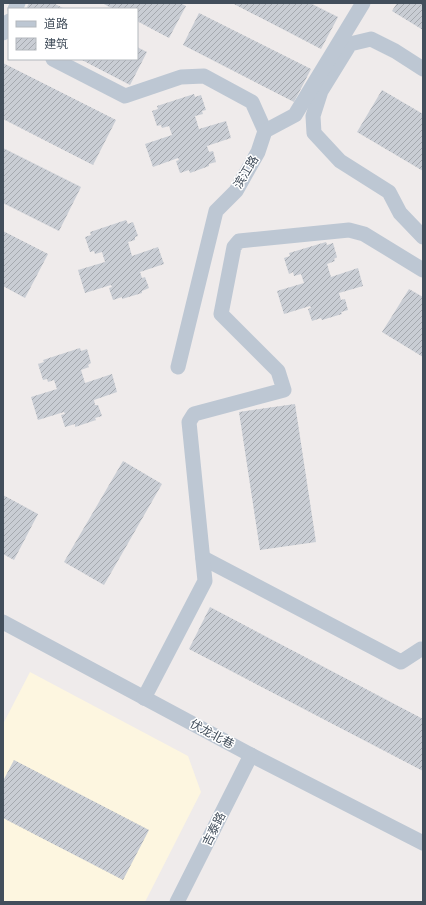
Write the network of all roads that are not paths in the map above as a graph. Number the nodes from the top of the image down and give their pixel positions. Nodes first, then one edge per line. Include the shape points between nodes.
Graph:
1 (362, 3) edge
2 (8, 23) edge
3 (3, 33) edge
4 (55, 60) edge
5 (423, 69) edge
6 (265, 131) junction
7 (423, 237) edge
8 (423, 270) edge
9 (178, 367) dead end
10 (203, 558) junction
11 (224, 569) junction
12 (205, 581) junction
13 (3, 622) edge
14 (421, 649) dead end
15 (144, 698) junction
16 (251, 755) junction
17 (423, 843) edge
18 (177, 902) edge

1 - 6 street via 295,115
2 - 3 street
4 - 6 street via 125,96 180,77 204,76 252,102
5 - 7 street via 396,51 371,39 350,44 321,91 313,116 314,133 340,160 389,192 400,213
6 - 9 street, 滨江路 via 258,152 236,191 216,211
8 - 10 street via 364,234 349,230 239,241 234,247 221,314 278,371 284,390 194,414 189,422
10 - 11 street
10 - 12 street
11 - 12 street
11 - 14 street via 401,662
12 - 15 street
13 - 15 street, 伏龙北巷
15 - 16 street, 伏龙北巷
16 - 17 street, 伏龙北巷
16 - 18 street, 吉泰路

